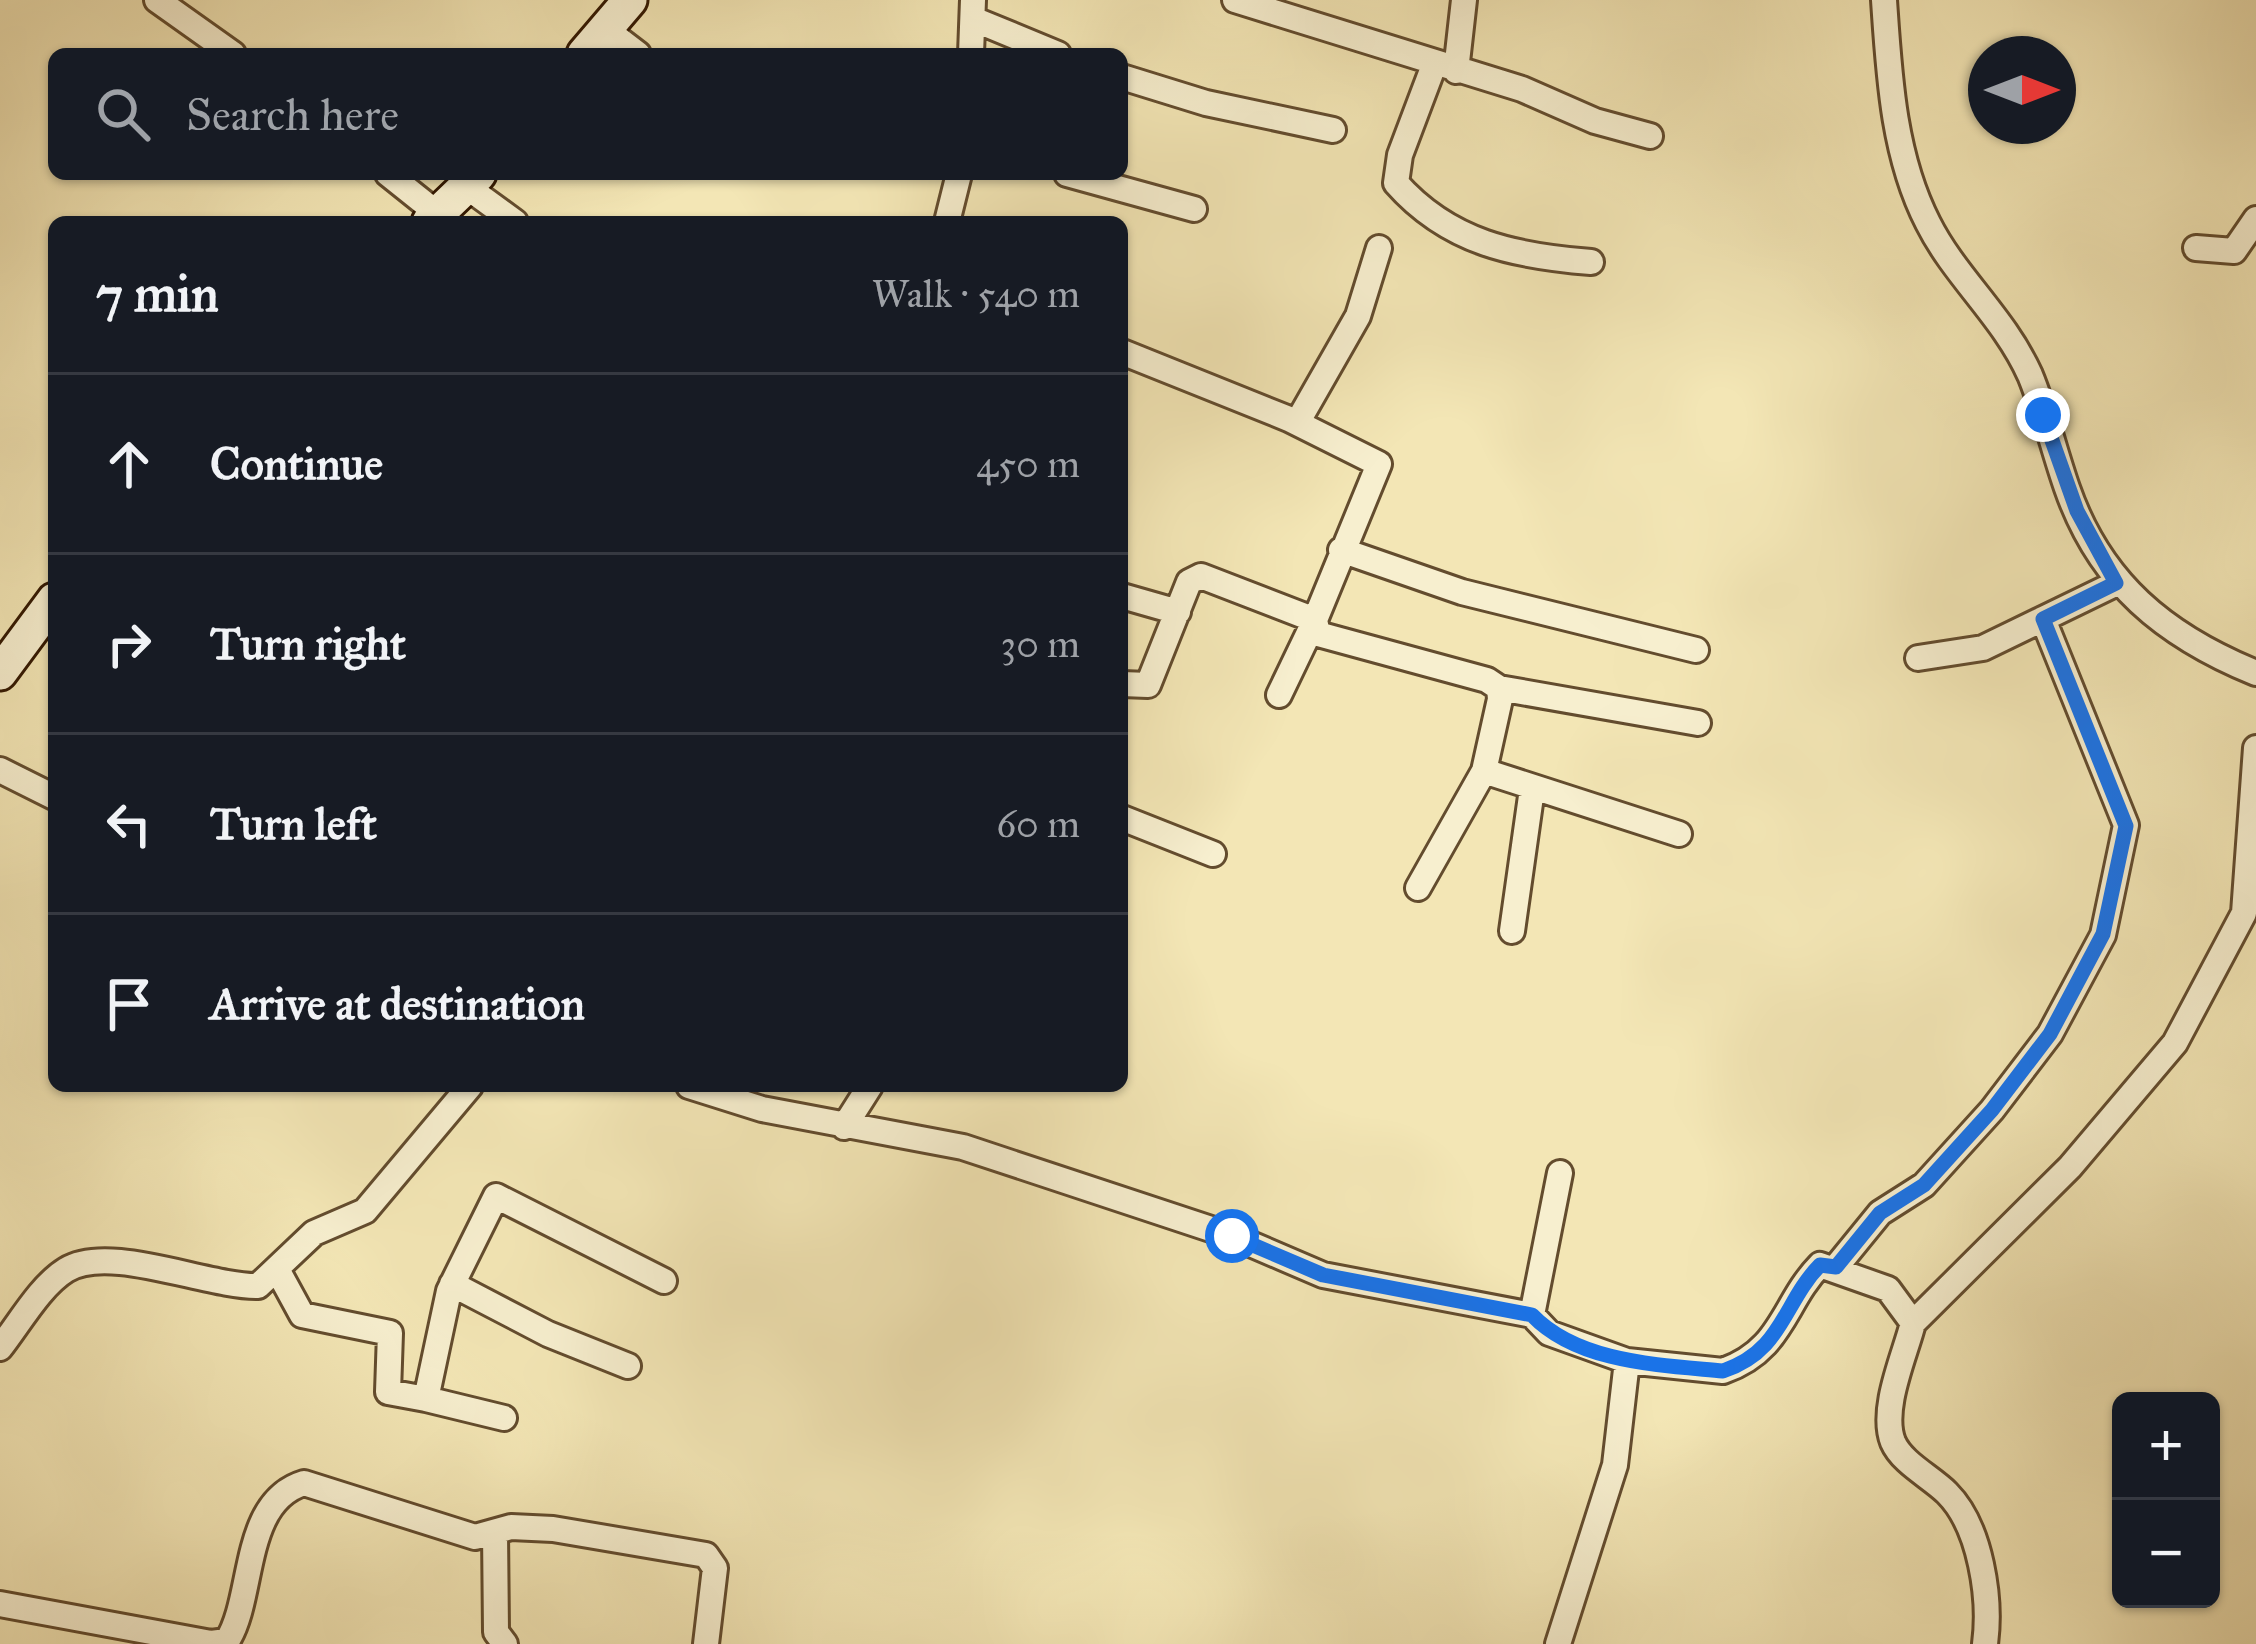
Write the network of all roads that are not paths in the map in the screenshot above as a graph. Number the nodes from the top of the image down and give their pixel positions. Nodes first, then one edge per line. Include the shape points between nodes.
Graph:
1 (157, 0) edge
2 (630, 0) edge
3 (1235, 0) edge
4 (1464, 0) edge
5 (1884, 0) edge
6 (973, 9) edge
7 (594, 41) edge
8 (225, 48) edge
9 (970, 48) edge
10 (1047, 48) edge
11 (1444, 68) junction
12 (1128, 78) edge
13 (1333, 130) dead end
14 (1650, 136) dead end
15 (394, 180) edge
16 (958, 180) edge
17 (1089, 180) edge
18 (473, 181) edge
19 (1194, 209) dead end
20 (432, 216) edge
21 (436, 216) edge
22 (509, 216) edge
23 (948, 216) edge
24 (2256, 219) edge
25 (1379, 248) dead end
26 (2196, 248) dead end
27 (1591, 262) dead end
28 (1128, 354) edge
29 (1297, 424) junction
30 (1341, 550) junction
31 (2116, 583) junction
32 (1128, 598) edge
33 (48, 609) edge
34 (1178, 612) junction
35 (2043, 619) junction
36 (1315, 620) junction
37 (1696, 650) dead end
38 (1918, 658) dead end
39 (0, 673) edge
40 (2256, 673) edge
41 (1128, 687) edge
42 (1499, 688) junction
43 (1279, 695) dead end
44 (1698, 723) dead end
45 (2256, 748) edge
46 (0, 770) edge
47 (1484, 771) junction
48 (1532, 789) junction
49 (48, 794) edge
50 (1128, 820) edge
51 (1679, 834) dead end
52 (1213, 854) dead end
53 (1418, 888) dead end
54 (1511, 931) dead end
55 (465, 1092) edge
56 (712, 1092) edge
57 (866, 1092) edge
58 (844, 1127) junction
59 (1560, 1173) dead end
60 (1836, 1267) junction
61 (278, 1271) junction
62 (664, 1281) dead end
63 (452, 1284) junction
64 (1532, 1315) junction
65 (1912, 1322) junction
66 (0, 1348) edge
67 (1627, 1361) junction
68 (628, 1366) dead end
69 (425, 1399) junction
70 (504, 1418) dead end
71 (495, 1532) junction
72 (0, 1604) edge
73 (505, 1644) edge
74 (706, 1644) edge
75 (1558, 1644) edge
76 (1985, 1644) edge

1 - 8 street
2 - 7 main road
3 - 11 street
4 - 11 street
5 - 31 street via 1890,93 1928,225 2030,376 2069,494
6 - 9 street
6 - 10 street
11 - 14 street
11 - 27 street via 1400,155 1396,183 1472,240 1520,257
12 - 13 street
15 - 20 street
16 - 23 street
17 - 19 street
18 - 21 main road
18 - 22 street
24 - 26 street via 2234,250
25 - 29 street via 1358,316
28 - 29 street
29 - 30 street via 1379,464
30 - 36 street
30 - 37 street via 1462,592
31 - 35 street
31 - 40 street via 2163,626
32 - 34 street
33 - 39 main road
34 - 36 street via 1189,582 1201,576
34 - 41 street via 1148,685
35 - 38 street via 1983,648
35 - 60 street via 2126,826 2103,934 2050,1034 1992,1110 1924,1185 1880,1213
36 - 42 street via 1330,640
36 - 43 street
42 - 44 street
42 - 47 street
45 - 65 street via 2244,913 2175,1043 2070,1167
46 - 49 street
47 - 48 street
47 - 53 street
48 - 51 street
48 - 54 street
50 - 52 street
55 - 61 street via 384,1194 349,1221 314,1233
56 - 58 street
57 - 58 street
58 - 64 street via 963,1147 1232,1236 1323,1275
59 - 64 street
60 - 65 street via 1888,1288
60 - 67 street via 1820,1265 1808,1277 1782,1329 1737,1366
61 - 66 street via 245,1286 79,1264 58,1276
61 - 69 street via 302,1315 391,1333 388,1392
62 - 63 street via 502,1195
63 - 68 street
63 - 69 street
64 - 67 street via 1549,1333
65 - 76 street via 1889,1417 1893,1444 1964,1518 1988,1612
67 - 75 street via 1615,1465
69 - 70 street
71 - 72 street via 468,1535 304,1483 265,1522 226,1641 72,1622
71 - 73 street via 496,1632
71 - 74 street via 553,1529 706,1555 715,1568

